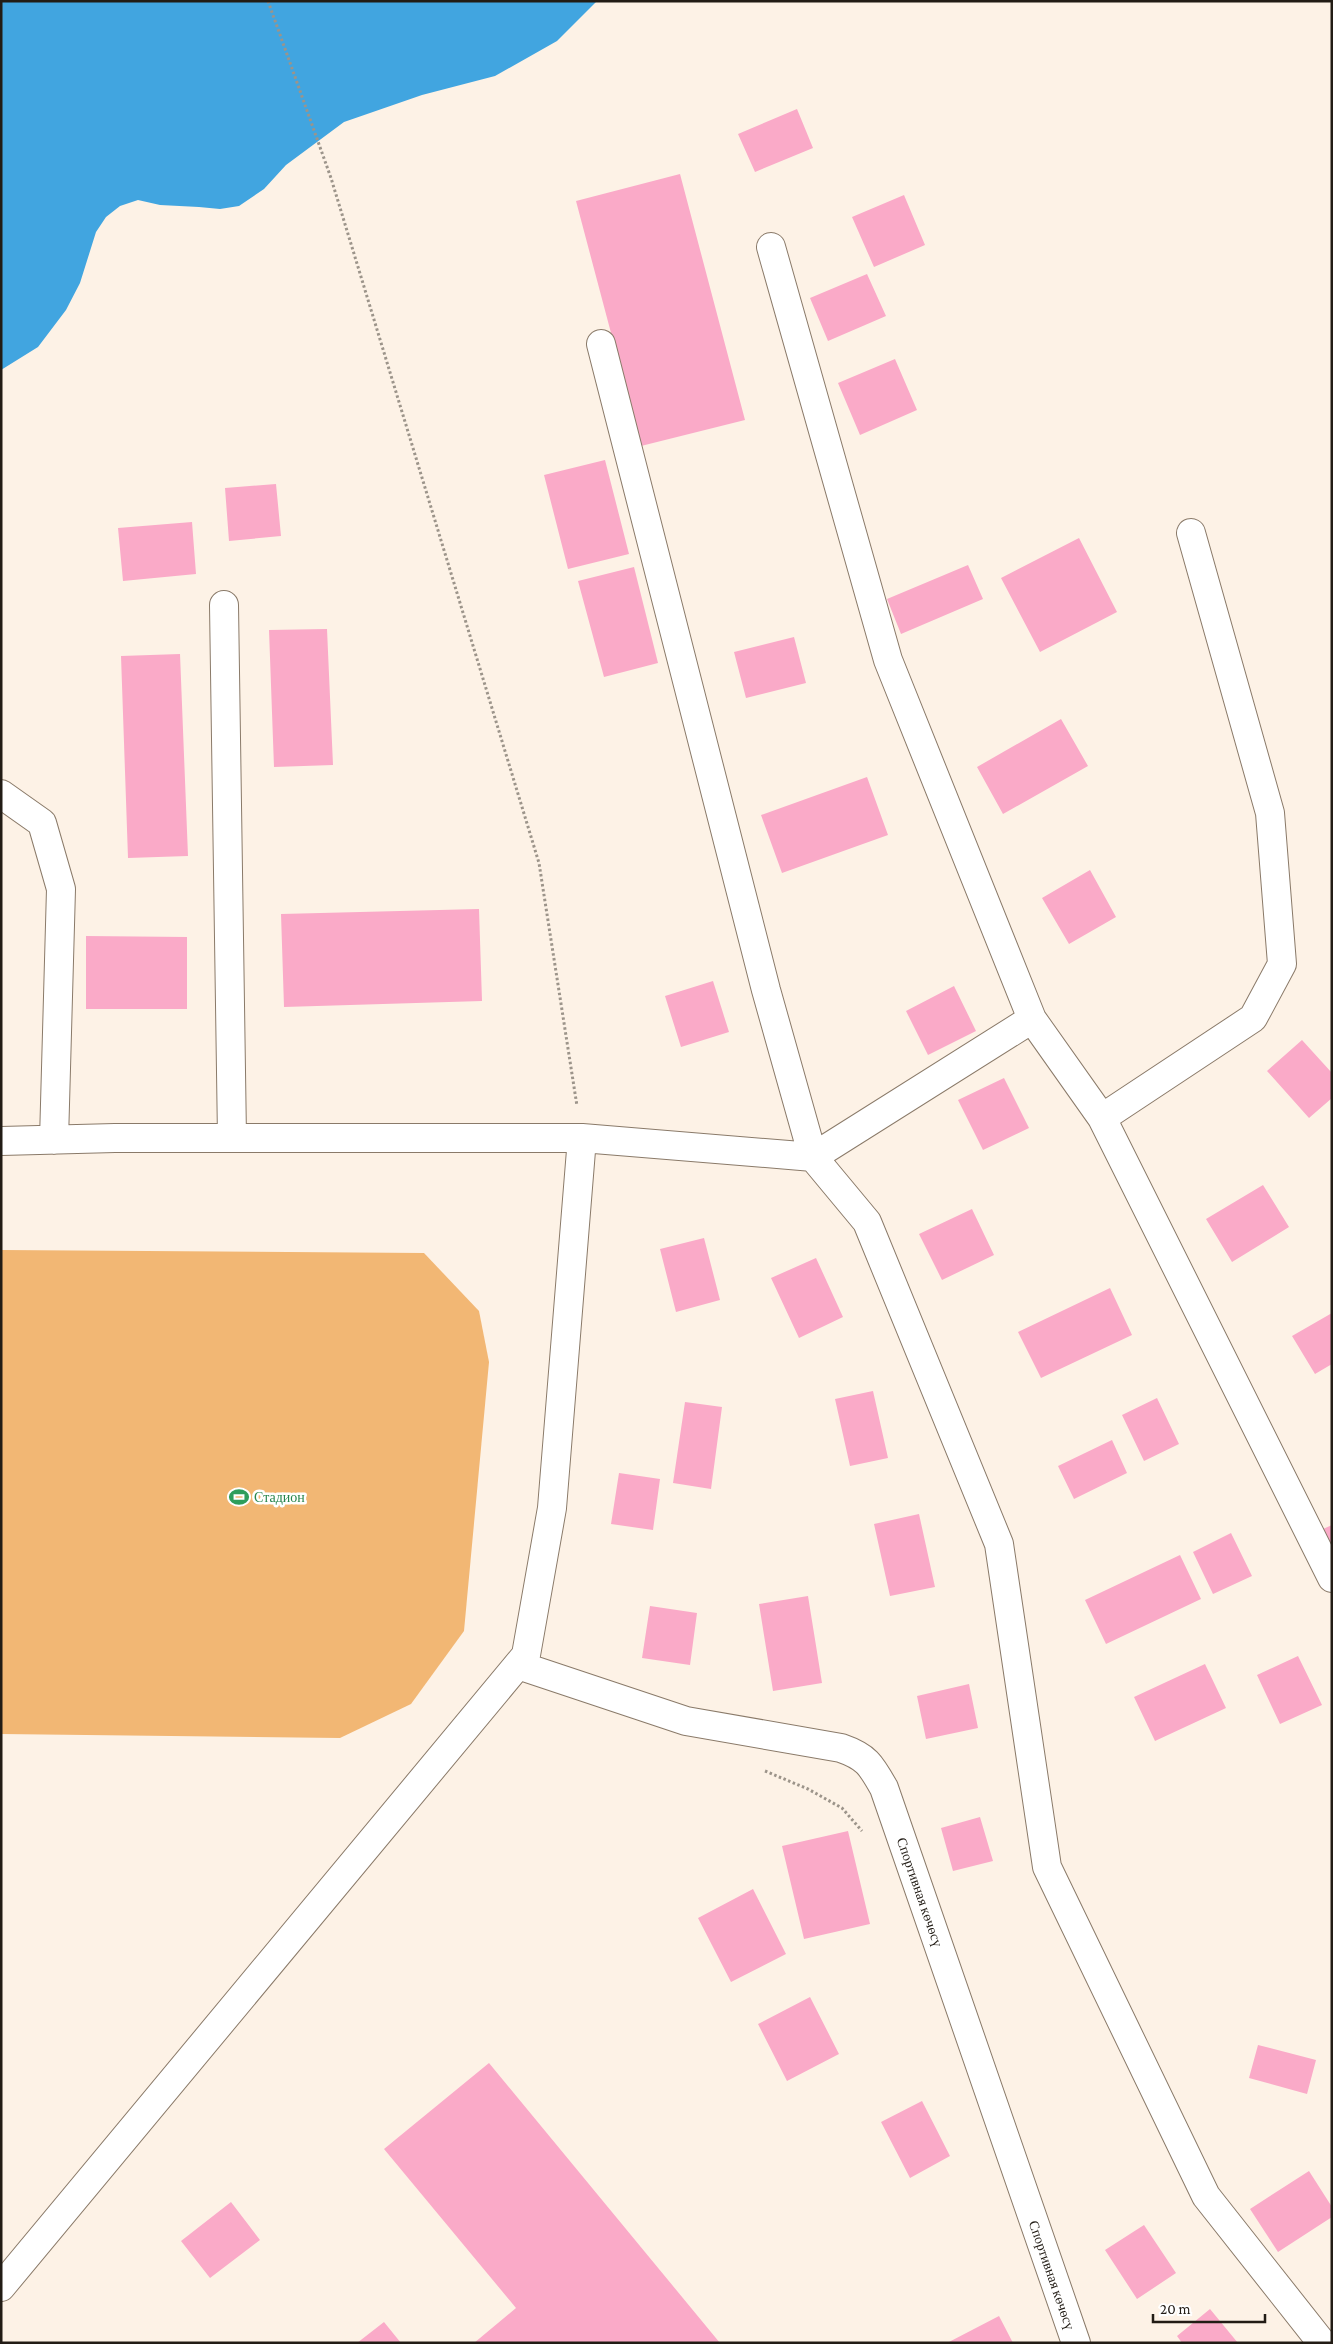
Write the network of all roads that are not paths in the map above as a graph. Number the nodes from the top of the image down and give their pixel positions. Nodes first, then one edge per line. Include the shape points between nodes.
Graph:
1 (772, 247) dead end
2 (601, 344) dead end
3 (1191, 533) dead end
4 (224, 605) dead end
5 (1, 794) edge
6 (1032, 1019) junction
7 (1102, 1118) junction
8 (232, 1138) junction
9 (582, 1138) junction
10 (54, 1140) junction
11 (1, 1141) edge
12 (813, 1157) junction
13 (1332, 1578) edge
14 (518, 1665) junction
15 (1, 2287) edge
16 (1076, 2343) edge
17 (1322, 2343) edge

1 - 6 street via 888,660
2 - 12 street via 766,990
3 - 7 street via 1270,813 1282,964 1253,1018
4 - 8 street
5 - 10 street via 42,823 61,889
6 - 7 street
6 - 12 street
7 - 13 street
8 - 9 street
8 - 10 street
9 - 12 street
9 - 14 street via 552,1508 526,1655
10 - 11 street
12 - 17 street via 867,1222 999,1544 1046,1867 1206,2196
14 - 15 street
14 - 16 street, Спортивная көчөсү via 686,1721 841,1748 867,1760 884,1788

